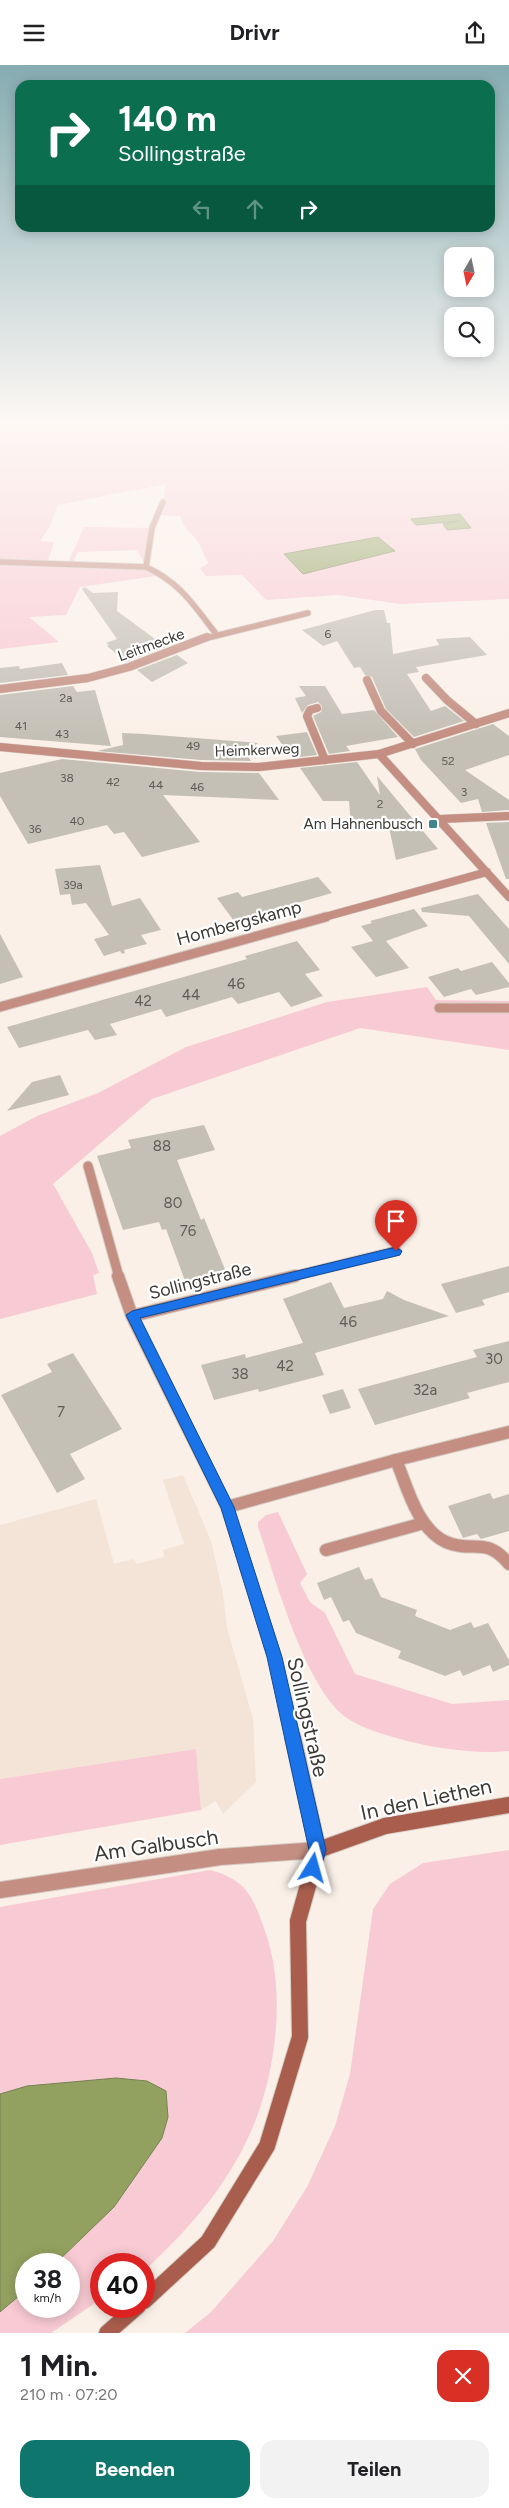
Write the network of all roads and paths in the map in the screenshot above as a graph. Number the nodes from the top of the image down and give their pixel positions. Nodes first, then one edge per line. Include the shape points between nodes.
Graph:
1 (153, 527) edge
2 (0, 562) edge
3 (146, 567) junction
4 (308, 613) dead end
5 (217, 635) junction
6 (426, 678) dead end
7 (367, 680) dead end
8 (0, 689) edge
9 (317, 708) dead end
10 (509, 713) edge
11 (476, 724) junction
12 (413, 744) junction
13 (0, 747) edge
14 (379, 754) junction
15 (325, 760) junction
16 (509, 816) edge
17 (440, 819) junction
18 (487, 872) junction
19 (509, 897) edge
20 (0, 1007) edge
21 (439, 1008) dead end
22 (509, 1008) edge
23 (88, 1166) dead end
24 (396, 1251) dead end
25 (132, 1315) junction
26 (509, 1432) edge
27 (396, 1460) junction
28 (227, 1507) junction
29 (424, 1523) junction
30 (326, 1550) dead end
31 (509, 1564) edge
32 (509, 1805) edge
33 (318, 1850) junction
34 (0, 1890) edge
35 (155, 2291) edge
36 (124, 2318) edge
37 (107, 2333) edge

1 - 3 street
2 - 3 street
3 - 5 street via 180,588
4 - 5 street, Leitmecke
5 - 8 street, Leitmecke via 113,671
6 - 11 street via 446,700
7 - 12 street via 381,711
9 - 15 street via 310,709 307,716
10 - 11 street, Heimkerweg
11 - 12 street, Heimkerweg
12 - 14 street, Heimkerweg
13 - 15 street, Heimkerweg via 229,767
14 - 15 street, Heimkerweg
14 - 17 street
16 - 17 street
17 - 18 street
18 - 19 street
18 - 20 street, Hombergskamp
21 - 22 street
23 - 25 street via 112,1258
24 - 25 street, Sollingstraße
25 - 28 street, Sollingstraße
26 - 27 street
27 - 28 street
27 - 29 street
28 - 33 street, Sollingstraße via 275,1657
29 - 30 street
29 - 31 street via 440,1540 482,1546 500,1553
32 - 33 street, In den Liethen via 385,1826
33 - 34 street, Am Galbusch via 220,1857
33 - 35 street via 298,1921 300,2037 267,2146 208,2242
36 - 37 street

